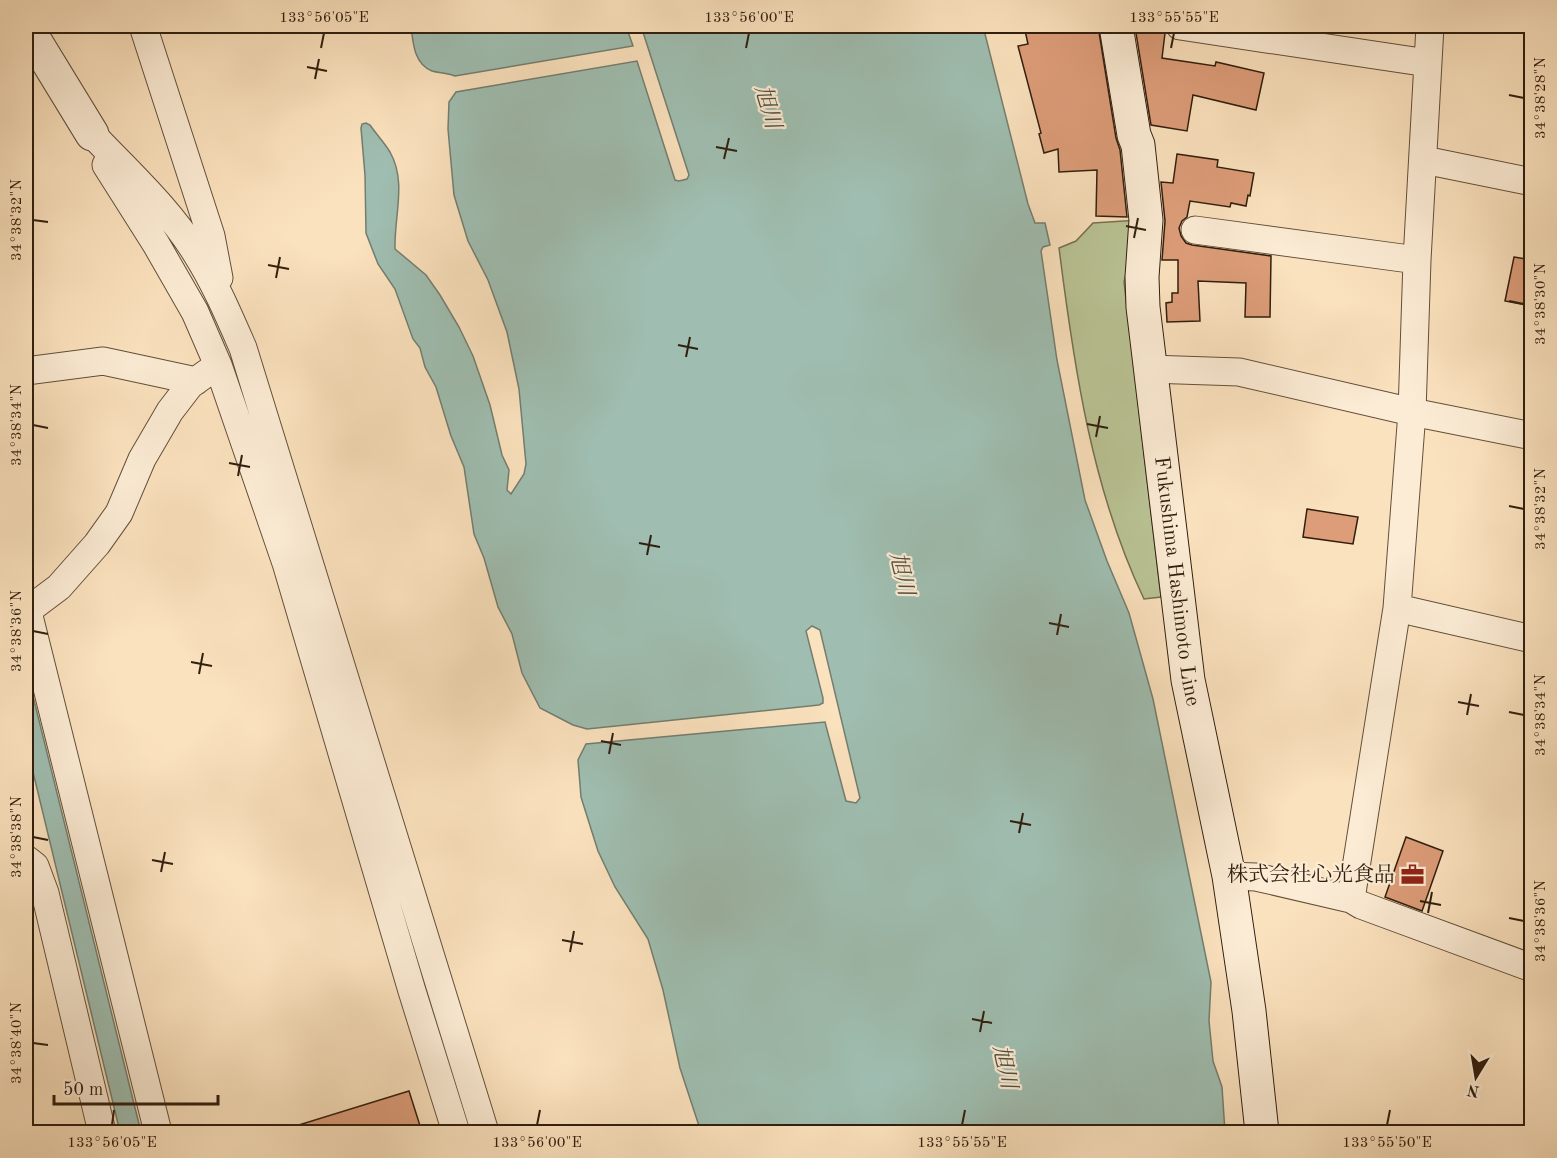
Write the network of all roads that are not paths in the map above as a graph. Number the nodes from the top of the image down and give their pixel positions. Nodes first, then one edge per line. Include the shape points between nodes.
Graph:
1 (26, 26) edge
2 (143, 26) edge
3 (1116, 26) edge
4 (1180, 26) edge
5 (1430, 26) edge
6 (1212, 28) edge
7 (1428, 63) junction
8 (92, 134) junction
9 (1424, 160) junction
10 (1532, 182) edge
11 (1195, 230) dead end
12 (1417, 260) junction
13 (224, 303) junction
14 (218, 365) junction
15 (1149, 369) junction
16 (26, 371) edge
17 (196, 381) junction
18 (1412, 412) junction
19 (1532, 436) edge
20 (26, 608) edge
21 (1397, 608) junction
22 (1532, 639) edge
23 (26, 859) edge
24 (1229, 876) junction
25 (1351, 898) junction
26 (1532, 968) edge
27 (102, 1132) edge
28 (158, 1132) edge
29 (456, 1132) edge
30 (485, 1132) edge
31 (1262, 1132) edge

1 - 8 main road
2 - 13 street via 211,236
3 - 15 main road, Fukushima Hashimoto Line via 1138,145 1146,224 1142,277
4 - 6 street
5 - 7 street
6 - 7 street
7 - 9 street
8 - 13 street via 158,203 196,252
8 - 14 street via 108,168 195,312
9 - 10 street
9 - 12 street
11 - 12 street
12 - 18 street
13 - 30 street via 257,392
14 - 17 street
14 - 29 street via 285,563
15 - 18 street via 1239,372
15 - 24 main road, Fukushima Hashimoto Line via 1188,680
16 - 17 street via 103,361
17 - 20 street via 170,411 142,459 118,513 97,544 59,587
18 - 19 street
18 - 21 street
20 - 28 street
21 - 22 street
21 - 25 street
23 - 27 street via 35,866 45,893
24 - 25 street via 1256,877
24 - 31 main road, Fukushima Hashimoto Line
25 - 26 street

